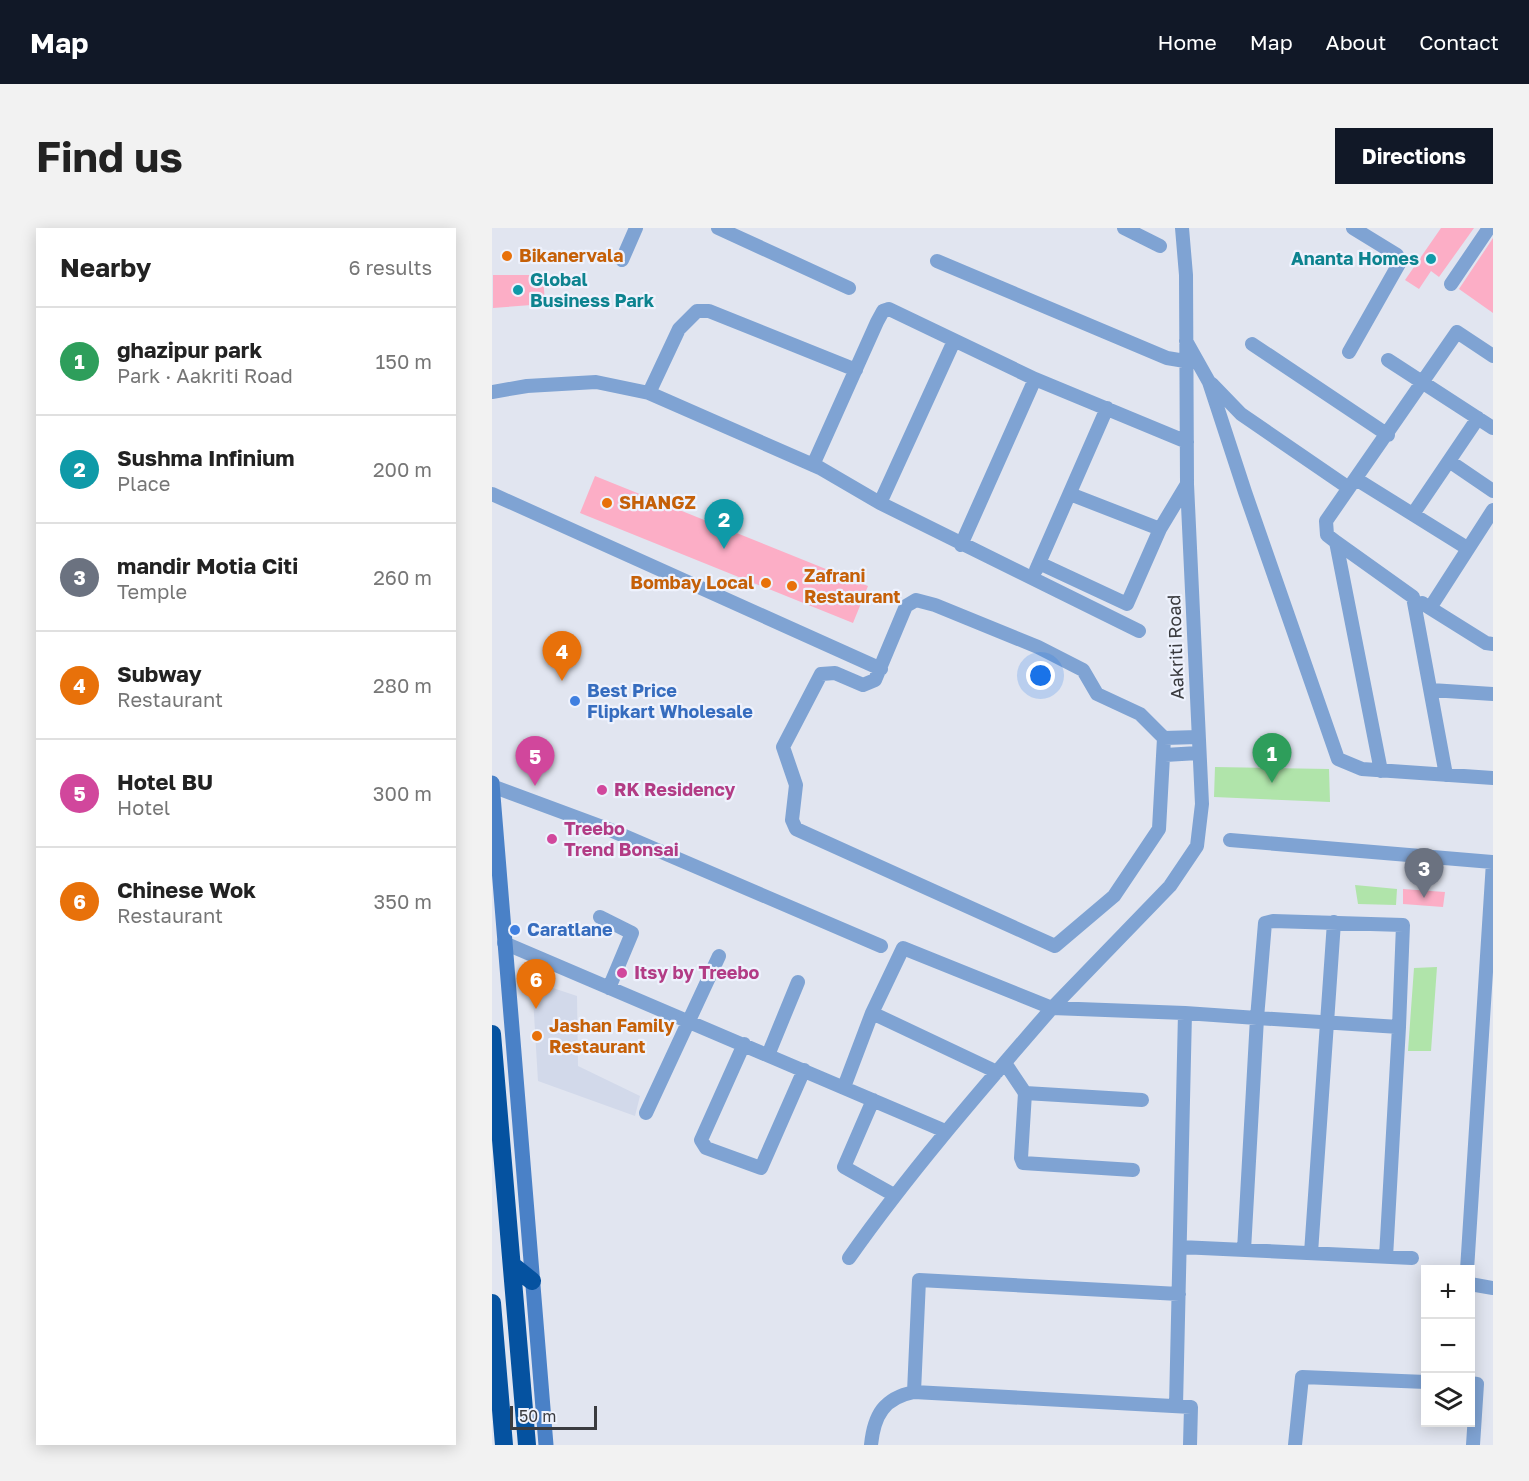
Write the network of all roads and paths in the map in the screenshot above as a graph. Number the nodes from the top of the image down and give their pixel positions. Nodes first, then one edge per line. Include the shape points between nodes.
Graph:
1 (636, 228) edge
2 (1124, 228) edge
3 (1182, 228) edge
4 (1353, 228) edge
5 (1489, 228) edge
6 (725, 230) edge
7 (1139, 231) edge
8 (1160, 246) dead end
9 (622, 260) dead end
10 (937, 261) dead end
11 (1451, 284) dead end
12 (849, 288) dead end
13 (1185, 339) junction
14 (954, 341) junction
15 (1252, 344) dead end
16 (1349, 352) dead end
17 (1493, 356) edge
18 (1388, 360) dead end
19 (1185, 361) junction
20 (856, 370) junction
21 (1035, 379) junction
22 (1209, 382) junction
23 (1422, 383) junction
24 (492, 392) edge
25 (649, 393) junction
26 (1107, 408) junction
27 (1478, 418) junction
28 (1493, 428) edge
29 (1388, 435) junction
30 (1187, 442) junction
31 (1449, 461) junction
32 (813, 465) junction
33 (1349, 482) junction
34 (1187, 484) junction
35 (1493, 491) edge
36 (492, 494) edge
37 (1070, 494) junction
38 (880, 503) junction
39 (1493, 510) edge
40 (1413, 514) junction
41 (1160, 529) junction
42 (1336, 542) junction
43 (961, 545) junction
44 (1467, 548) junction
45 (1040, 563) junction
46 (1032, 580) junction
47 (1413, 597) junction
48 (1430, 608) junction
49 (1139, 631) dead end
50 (1493, 644) edge
51 (881, 669) junction
52 (1431, 690) junction
53 (1493, 694) edge
54 (1198, 737) junction
55 (1164, 738) junction
56 (1198, 753) junction
57 (1165, 755) junction
58 (1380, 771) junction
59 (1446, 775) junction
60 (1493, 778) edge
61 (492, 784) edge
62 (1230, 840) dead end
63 (1492, 862) edge
64 (600, 917) dead end
65 (1334, 922) junction
66 (504, 944) junction
67 (880, 946) dead end
68 (719, 956) dead end
69 (798, 982) dead end
70 (609, 987) junction
71 (1052, 1008) junction
72 (872, 1013) junction
73 (1185, 1013) junction
74 (1257, 1018) junction
75 (689, 1021) junction
76 (1328, 1023) junction
77 (1399, 1027) junction
78 (492, 1034) edge
79 (744, 1044) junction
80 (768, 1055) junction
81 (1001, 1067) junction
82 (804, 1070) junction
83 (844, 1088) junction
84 (1025, 1093) junction
85 (873, 1100) junction
86 (1142, 1100) dead end
87 (646, 1113) dead end
88 (945, 1131) junction
89 (1133, 1170) dead end
90 (894, 1195) junction
91 (1180, 1247) junction
92 (1244, 1250) junction
93 (1311, 1253) junction
94 (1386, 1257) junction
95 (849, 1258) dead end
96 (1412, 1258) dead end
97 (512, 1265) junction
98 (1467, 1265) edge
99 (532, 1281) junction
100 (1475, 1285) edge
101 (1493, 1288) edge
102 (1179, 1294) junction
103 (492, 1303) edge
104 (1421, 1382) edge
105 (1475, 1384) edge
106 (914, 1392) junction
107 (1176, 1406) junction
108 (1475, 1414) edge
109 (1474, 1427) edge
110 (504, 1445) edge
111 (527, 1445) edge
112 (546, 1445) edge
113 (871, 1445) edge
114 (1190, 1445) edge
115 (1295, 1445) edge
116 (1473, 1445) edge

1 - 9 street
2 - 7 street
3 - 13 street, Aakriti Road
4 - 16 street via 1397,255 1400,262
5 - 11 street
6 - 12 street
7 - 8 street
10 - 19 street via 1167,358
13 - 19 street, Aakriti Road
13 - 22 street
14 - 20 street via 889,309 883,311 877,322
14 - 21 street
14 - 38 street
15 - 29 street
17 - 23 street via 1457,332
18 - 23 street
19 - 30 street, Aakriti Road
20 - 25 street via 709,311 697,311 679,329
20 - 32 street
21 - 26 street
21 - 43 street
22 - 33 street via 1241,414
22 - 58 street via 1338,759 1362,770
23 - 27 street
23 - 29 street
24 - 25 street via 596,382
25 - 32 street
26 - 30 street
26 - 37 street
27 - 28 street
27 - 31 street
29 - 33 street
30 - 34 street, Aakriti Road
31 - 35 street
31 - 40 street
32 - 38 street
33 - 40 street
33 - 42 street via 1326,521 1327,534
34 - 41 street
34 - 54 street, Aakriti Road
36 - 51 street
37 - 41 street
37 - 45 street
38 - 43 street
39 - 44 street
40 - 44 street
41 - 45 street via 1127,604
42 - 47 street
42 - 58 street
43 - 46 street
44 - 48 street
45 - 46 street
46 - 49 street
47 - 48 street
47 - 52 street
48 - 50 street
51 - 55 street via 906,606 916,600 927,602 1038,647 1083,670 1097,694 1140,714
51 - 57 street via 875,680 863,685 836,673 821,674 783,747 796,785 792,820 796,829 1055,946 1114,896 1159,829
52 - 53 street
52 - 59 street
54 - 55 street
54 - 56 street, Aakriti Road
55 - 57 street
56 - 57 street
56 - 71 street, Aakriti Road via 1202,804 1197,846 1170,886
58 - 59 street
59 - 60 street
61 - 66 street
61 - 67 street via 608,829
62 - 63 street
63 - 98 street
64 - 70 street via 632,933
65 - 74 street via 1265,923
65 - 76 street
65 - 77 street via 1403,925
66 - 70 street
66 - 99 street
68 - 75 street
69 - 80 street
70 - 75 street
71 - 72 street via 903,948
71 - 73 street
71 - 81 street, Aakriti Road
72 - 81 street
72 - 83 street
73 - 74 street
73 - 91 street
74 - 76 street
74 - 92 street
75 - 79 street
75 - 87 street
76 - 77 street
76 - 93 street
77 - 94 street
78 - 97 highway
79 - 80 street
79 - 82 street via 701,1140 706,1148 761,1168
80 - 82 street
81 - 84 street
81 - 88 street, Aakriti Road
82 - 83 street
83 - 85 street
84 - 86 street
84 - 89 street via 1023,1162
85 - 88 street
85 - 90 street via 844,1167
88 - 90 street, Aakriti Road
90 - 95 street, Aakriti Road
91 - 92 street
91 - 102 street
92 - 93 street
93 - 94 street
94 - 96 street
97 - 99 highway
97 - 111 highway
99 - 112 street
100 - 101 street
102 - 106 street via 920,1280
102 - 107 street
103 - 110 highway
104 - 115 street via 1302,1377
105 - 108 street
106 - 107 street
106 - 113 street via 896,1396 882,1409
107 - 114 street via 1191,1407
109 - 116 street

